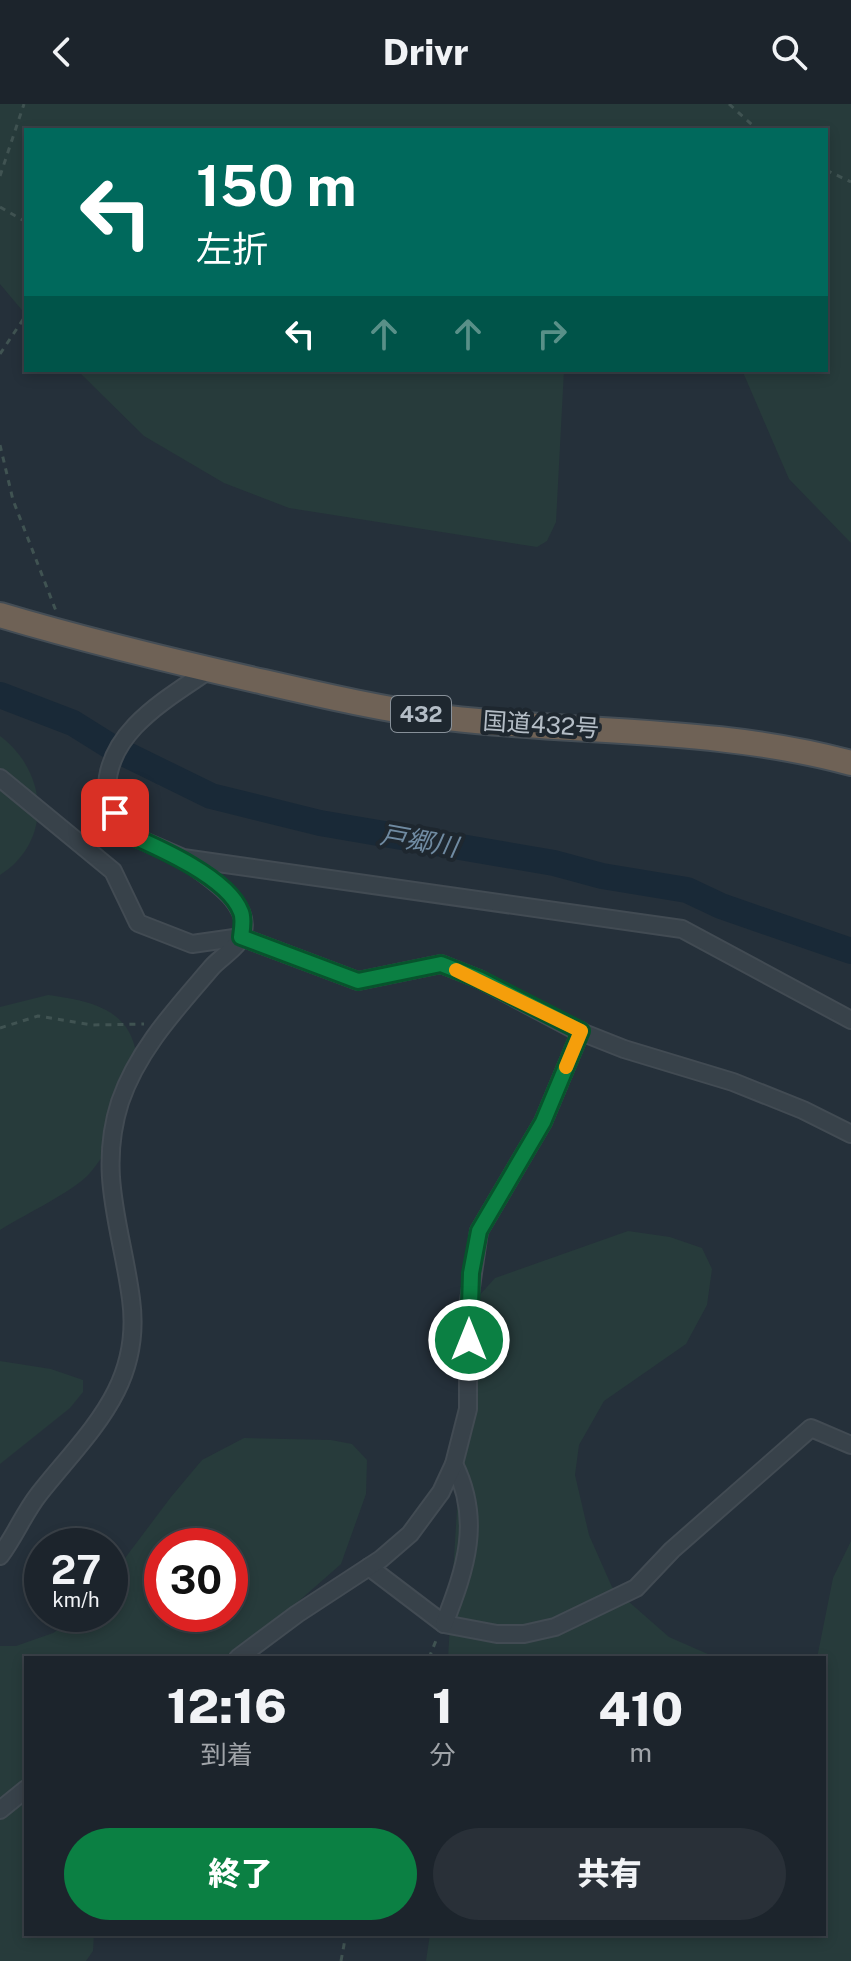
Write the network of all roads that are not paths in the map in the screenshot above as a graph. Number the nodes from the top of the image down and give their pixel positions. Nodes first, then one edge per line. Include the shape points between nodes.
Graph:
1 (0, 615) edge
2 (209, 670) junction
3 (851, 763) edge
4 (0, 778) edge
5 (183, 858) junction
6 (241, 937) junction
7 (851, 1020) edge
8 (581, 1031) junction
9 (851, 1134) edge
10 (851, 1445) edge
11 (454, 1464) junction
12 (0, 1556) edge
13 (369, 1567) junction
14 (444, 1624) junction
15 (241, 1656) edge
16 (24, 1791) edge
17 (0, 1810) edge

1 - 2 highway, 国道432号 / 432
2 - 3 highway, 国道432号 / 432 via 422,714 720,738
2 - 5 street via 138,721 111,762 107,793 123,832
4 - 6 street via 113,871 138,923 192,944
5 - 6 street via 235,901 242,915
5 - 7 street via 682,929
6 - 8 street via 358,981 441,964
6 - 12 street via 164,1023 120,1102 109,1173 132,1301 132,1336 115,1400 36,1497
8 - 9 street via 733,1082
8 - 11 street via 543,1122 479,1231 468,1308 468,1409
10 - 14 street via 811,1428 636,1588 555,1627 497,1634
11 - 13 street via 410,1534
11 - 14 street via 466,1488 468,1550
13 - 14 street
13 - 15 street
16 - 17 street

